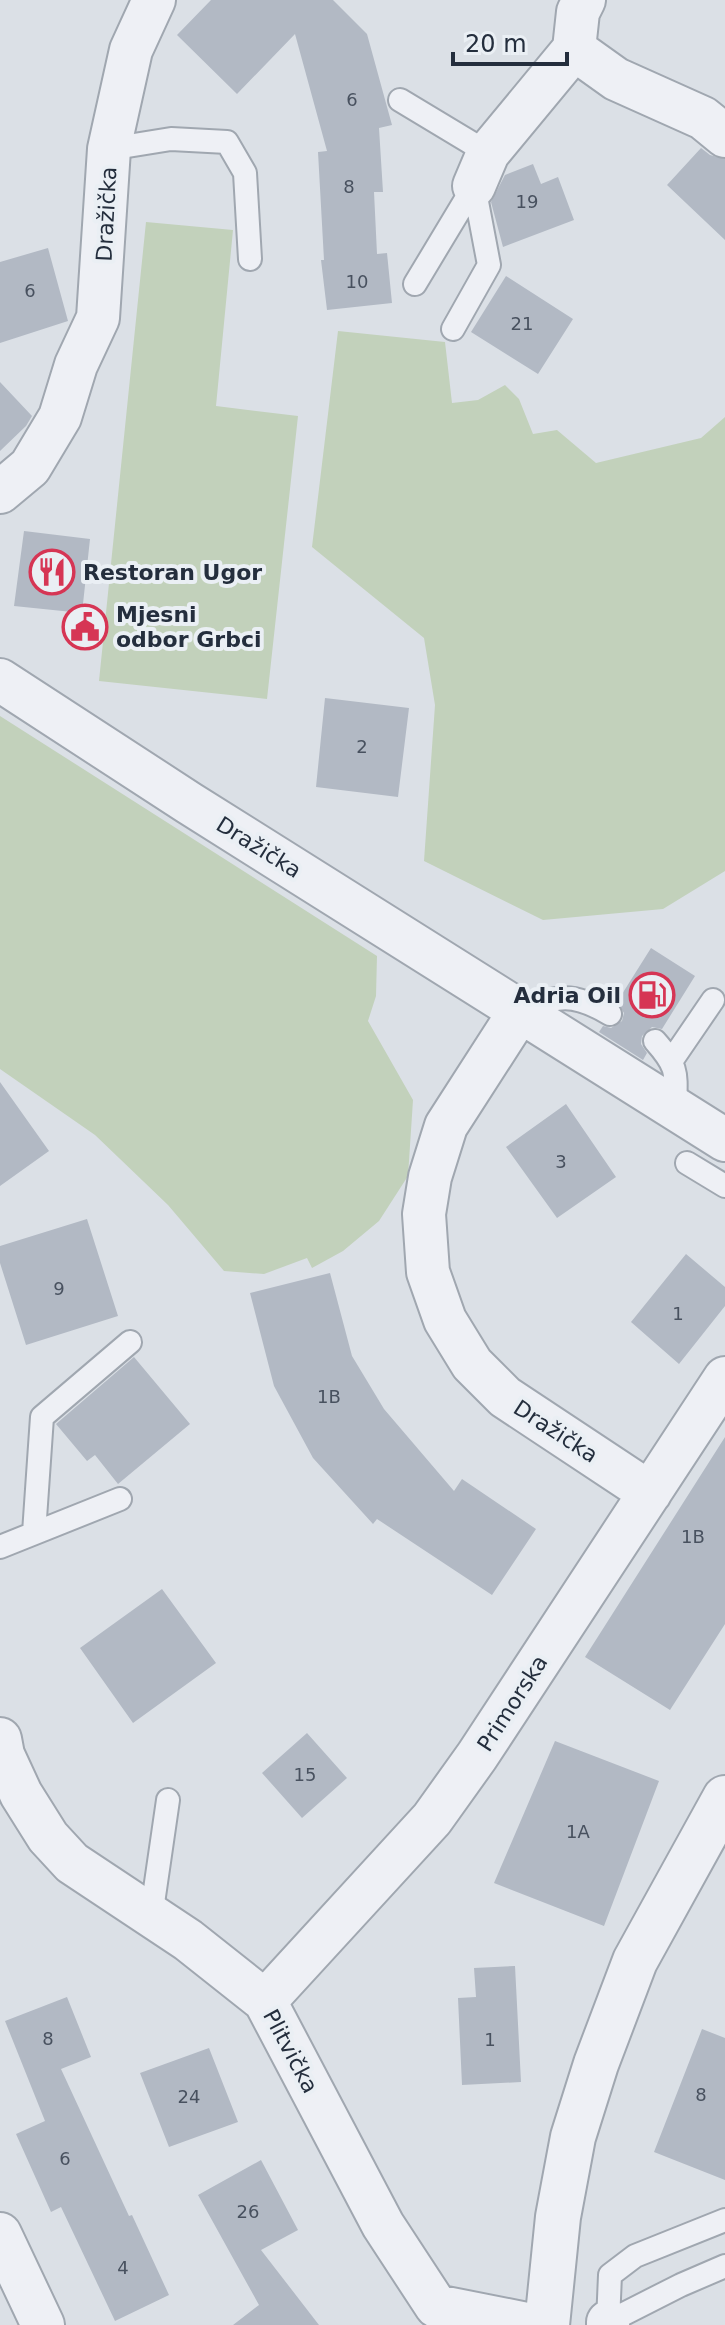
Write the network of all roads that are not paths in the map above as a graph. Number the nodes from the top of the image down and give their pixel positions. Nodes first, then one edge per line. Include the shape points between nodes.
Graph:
1 (154, 0) edge
2 (584, 0) edge
3 (574, 49) junction
4 (400, 100) dead end
5 (725, 136) edge
6 (109, 149) junction
7 (481, 169) junction
8 (250, 259) dead end
9 (415, 284) dead end
10 (453, 329) dead end
11 (0, 492) edge
12 (0, 680) edge
13 (713, 1000) dead end
14 (520, 1011) junction
15 (610, 1014) dead end
16 (655, 1041) dead end
17 (672, 1060) junction
18 (675, 1108) junction
19 (725, 1140) edge
20 (687, 1163) dead end
21 (725, 1186) edge
22 (130, 1342) dead end
23 (725, 1378) edge
24 (650, 1493) junction
25 (120, 1499) dead end
26 (34, 1533) junction
27 (0, 1547) edge
28 (0, 1739) edge
29 (168, 1800) dead end
30 (719, 1821) edge
31 (151, 1917) junction
32 (265, 2001) junction
33 (725, 2220) edge
34 (0, 2234) edge
35 (725, 2266) edge
36 (426, 2315) edge
37 (608, 2324) edge
38 (43, 2325) edge
39 (532, 2325) edge
40 (547, 2325) edge

1 - 6 street, Dražička via 131,50
2 - 3 street
3 - 5 street via 616,79 703,118
3 - 7 street
4 - 7 lane
6 - 8 lane via 171,139 227,142 245,173
6 - 11 street, Dražička via 98,318 60,417 30,467
7 - 9 lane
7 - 10 lane via 489,265
12 - 14 street, Dražička
13 - 17 lane
14 - 15 lane via 549,999 573,997
14 - 18 street, Dražička
14 - 24 street, Dražička via 446,1126 424,1214 428,1272 445,1320 472,1364 505,1397
16 - 17 lane
17 - 18 lane
18 - 19 street, Dražička
20 - 21 lane
22 - 26 lane via 42,1417
23 - 24 street, Primorska
24 - 32 street, Primorska via 432,1819
25 - 26 lane
26 - 27 lane
28 - 31 street, Plitvička via 21,1794 48,1837 72,1863
29 - 31 lane
30 - 40 street via 635,1961 596,2064 573,2137
31 - 32 street, Plitvička
32 - 36 street, Plitvička
33 - 37 lane via 635,2256 610,2275
34 - 38 street
35 - 37 lane
36 - 39 street, Plitvička

